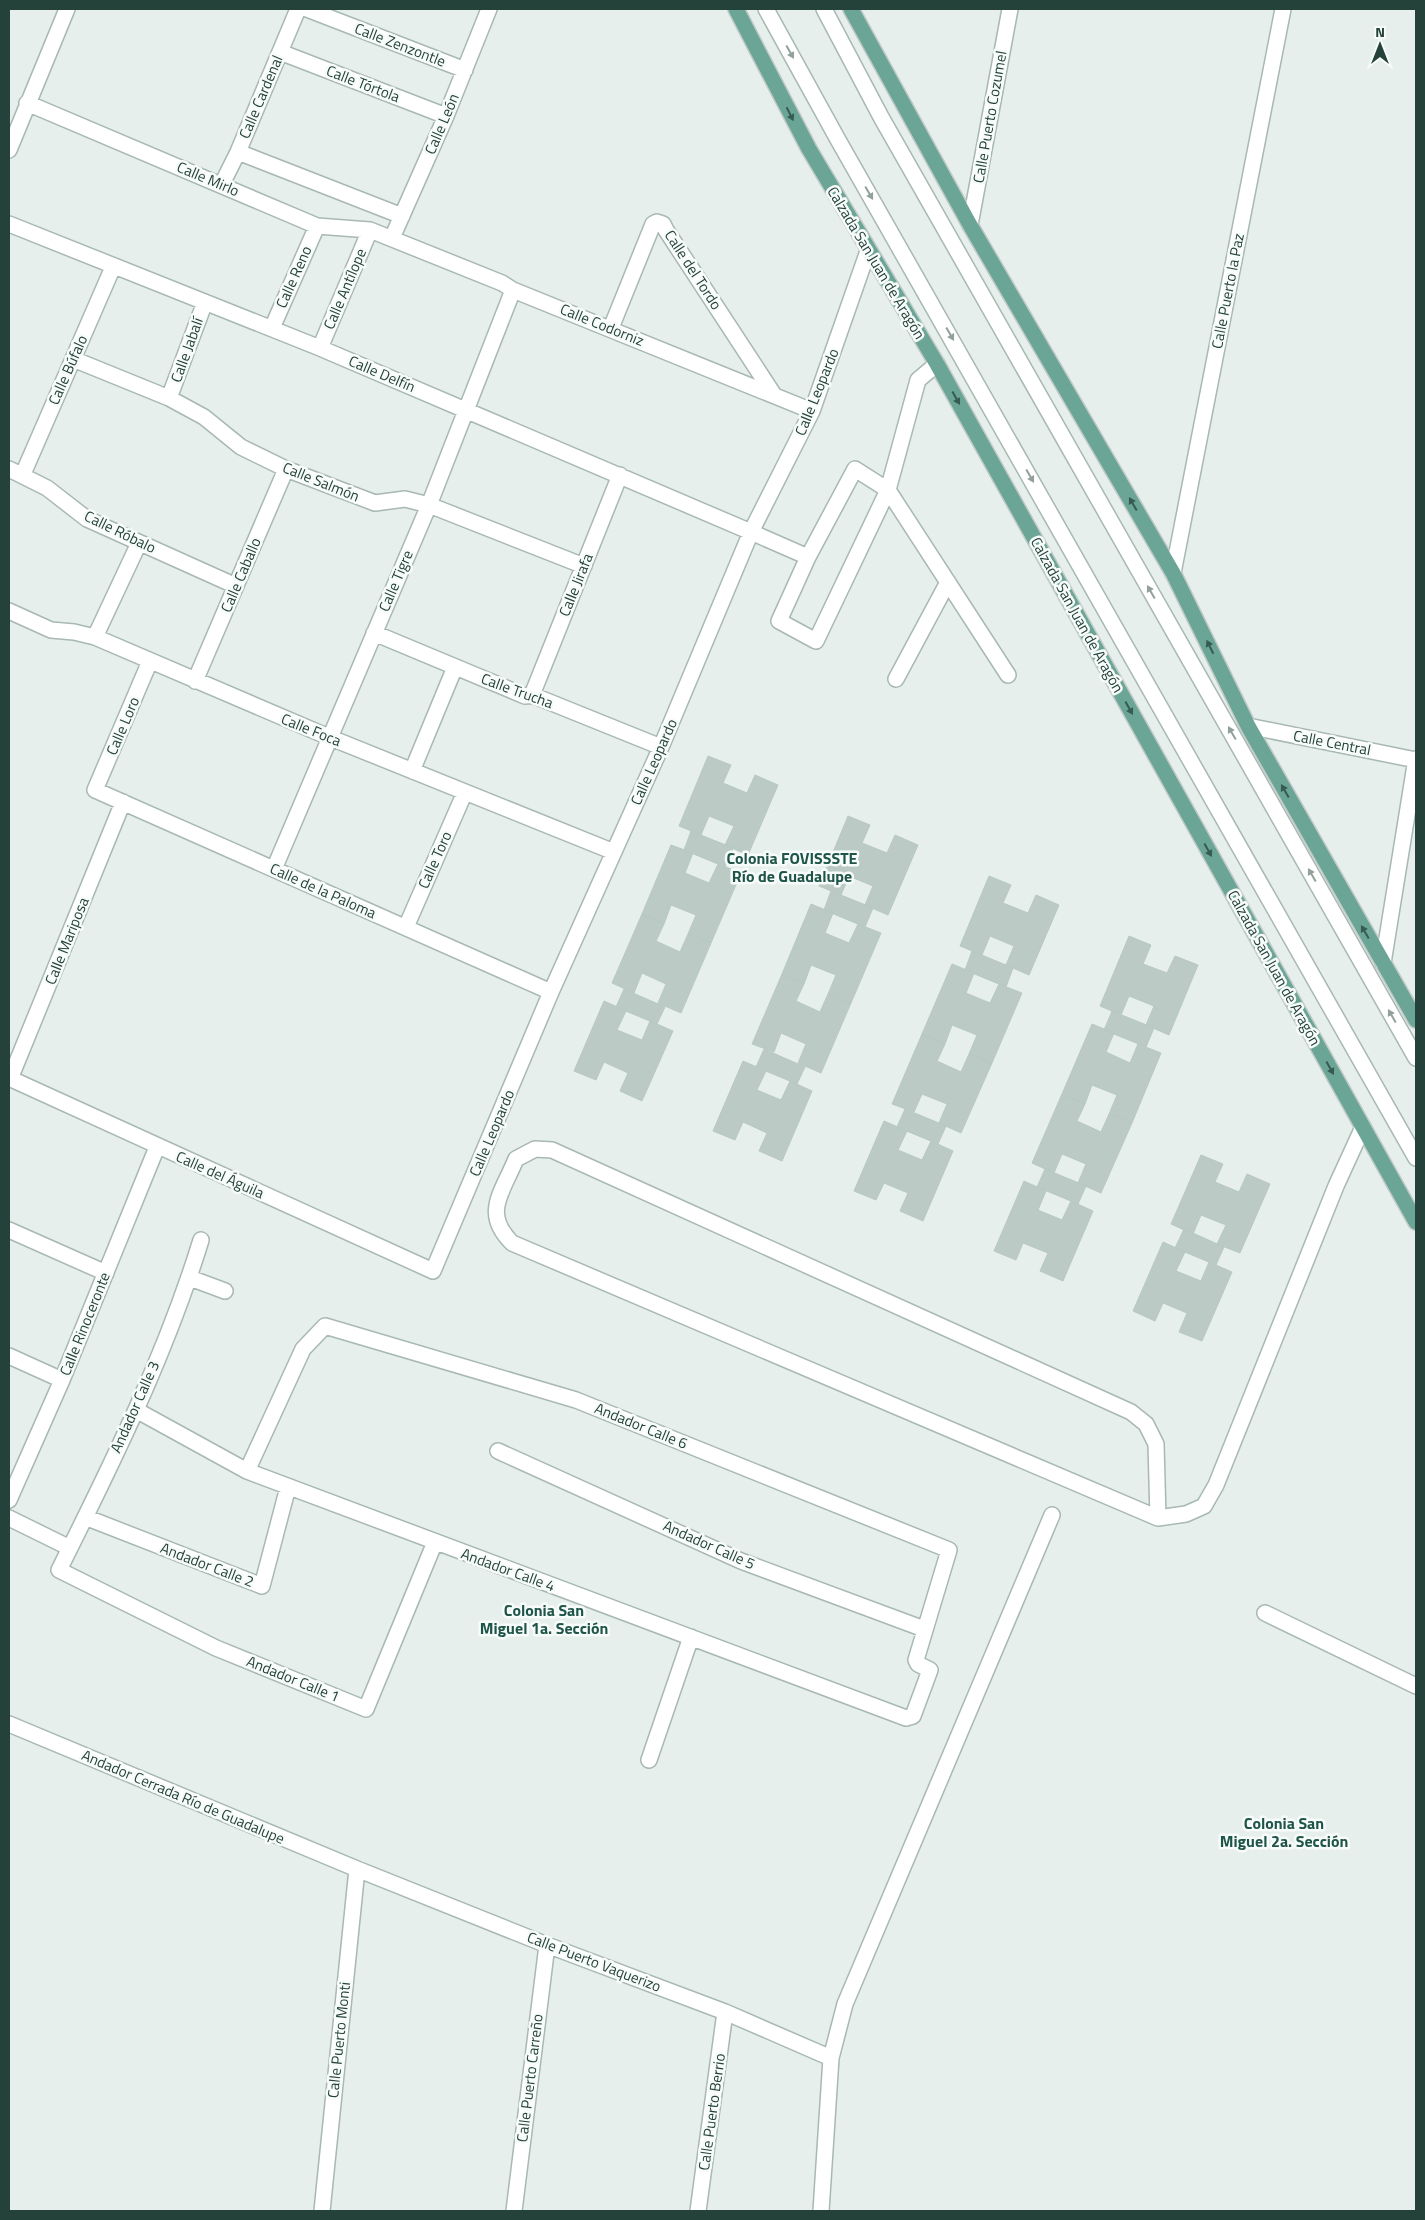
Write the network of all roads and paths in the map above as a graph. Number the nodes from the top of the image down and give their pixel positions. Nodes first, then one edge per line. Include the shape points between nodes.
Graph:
1 (67, 9) edge
2 (298, 9) edge
3 (307, 9) edge
4 (489, 9) edge
5 (736, 9) edge
6 (766, 9) edge
7 (824, 9) edge
8 (851, 9) edge
9 (1010, 9) edge
10 (1283, 9) edge
11 (280, 52) junction
12 (465, 70) junction
13 (27, 103) junction
14 (446, 116) junction
15 (9, 150) edge
16 (238, 152) junction
17 (222, 184) junction
18 (402, 216) junction
19 (9, 224) edge
20 (970, 225) junction
21 (317, 226) junction
22 (370, 230) junction
23 (392, 238) junction
24 (868, 251) junction
25 (113, 266) junction
26 (513, 290) junction
27 (205, 302) junction
28 (272, 328) junction
29 (611, 328) junction
30 (320, 348) junction
31 (73, 359) junction
32 (937, 364) junction
33 (774, 395) junction
34 (169, 398) junction
35 (467, 410) junction
36 (812, 411) junction
37 (286, 469) junction
38 (16, 471) edge
39 (620, 474) junction
40 (888, 490) junction
41 (429, 504) junction
42 (751, 532) junction
43 (139, 543) junction
44 (808, 558) junction
45 (584, 566) junction
46 (1174, 573) junction
47 (948, 582) junction
48 (236, 586) junction
49 (9, 611) edge
50 (374, 633) junction
51 (95, 637) junction
52 (150, 661) junction
53 (455, 666) junction
54 (1008, 675) dead end
55 (896, 679) dead end
56 (194, 681) junction
57 (532, 695) junction
58 (1248, 726) junction
59 (331, 738) junction
60 (661, 747) junction
61 (1416, 759) edge
62 (412, 770) junction
63 (95, 790) joint
64 (465, 792) junction
65 (123, 802) junction
66 (614, 852) junction
67 (274, 869) junction
68 (406, 928) junction
69 (1383, 963) junction
70 (552, 992) junction
71 (1416, 1020) edge
72 (1416, 1058) edge
73 (9, 1078) edge
74 (1363, 1127) junction
75 (157, 1147) junction
76 (1416, 1158) edge
77 (1416, 1222) edge
78 (9, 1230) edge
79 (201, 1240) dead end
80 (433, 1271) joint
81 (106, 1273) junction
82 (190, 1278) junction
83 (225, 1291) dead end
84 (9, 1356) edge
85 (62, 1380) junction
86 (136, 1410) junction
87 (498, 1451) dead end
88 (247, 1471) junction
89 (288, 1487) junction
90 (9, 1500) edge
91 (1052, 1515) dead end
92 (85, 1517) junction
93 (9, 1518) edge
94 (1158, 1518) junction
95 (435, 1542) junction
96 (70, 1548) junction
97 (59, 1570) joint
98 (1265, 1613) dead end
99 (924, 1629) junction
100 (691, 1638) junction
101 (1416, 1686) edge
102 (9, 1724) edge
103 (649, 1760) dead end
104 (357, 1869) junction
105 (547, 1945) junction
106 (725, 2012) junction
107 (831, 2058) junction
108 (322, 2211) edge
109 (514, 2211) edge
110 (698, 2211) edge
111 (821, 2211) edge

1 - 13 street
2 - 11 street, Calle Cardenal
3 - 12 street, Calle Zenzontle
4 - 12 street, Calle León
5 -> 24 main road, Calzada San Juan de Aragón via 809,149
6 -> 76 street
72 -> 7 street via 881,117
8 - 20 main road
9 - 20 street, Calle Puerto Cozumel
10 - 46 street, Calle Puerto la Paz
11 - 14 street, Calle Tórtola
11 - 16 street, Calle Cardenal
12 - 14 street, Calle León
13 - 15 street
13 - 17 street, Calle Mirlo
14 - 18 street, Calle León
16 - 17 street, Calle Cardenal
16 - 18 street
17 - 21 street, Calle Mirlo
18 - 23 street, Calle León
19 - 25 street, Calle Delfín
46 -> 20 main road
21 - 22 street, Calle Mirlo
21 - 28 street, Calle Reno
22 - 23 street, Calle Mirlo
22 - 30 street, Calle Antílope
23 - 26 street, Calle Codorniz
24 - 32 main road, Calzada San Juan de Aragón
24 - 36 street, Calle Leopardo
25 - 27 street, Calle Delfín
25 - 31 street, Calle Búfalo
26 - 29 street, Calle Codorniz
26 - 35 street, Calle Tigre
27 - 28 street, Calle Delfín
27 - 34 street, Calle Jabalí
28 - 30 street, Calle Delfín
29 - 33 street, Calle Codorniz
29 - 33 street, Calle del Tordo via 652,224 657,222 666,230
30 - 35 street, Calle Delfín
31 - 34 street, Calle Salmón
31 - 38 street, Calle Búfalo
32 - 40 street via 918,380
32 -> 74 main road, Calzada San Juan de Aragón
33 - 36 street, Calle Codorniz
34 - 37 street, Calle Salmón via 204,417 241,447
35 - 39 street, Calle Delfín
35 - 41 street, Calle Tigre
36 - 42 street, Calle Leopardo
37 - 41 street, Calle Salmón via 375,503 405,499
37 - 48 street, Calle Caballo
38 - 43 street, Calle Róbalo via 48,488 87,519
39 - 42 street, Calle Delfín
39 - 45 street, Calle Jirafa
40 - 44 street via 855,469
40 - 44 street via 816,641 779,621
40 - 47 street
41 - 45 street, Calle Salmón
41 - 50 street, Calle Tigre
42 - 44 street, Calle Delfín
42 - 60 street, Calle Leopardo
43 - 48 street, Calle Róbalo
43 - 51 street
45 - 57 street, Calle Jirafa
58 -> 46 main road
47 - 54 street
47 - 55 street
48 - 56 street, Calle Caballo
49 - 51 street, Calle Foca via 51,630
50 - 53 street, Calle Trucha
50 - 59 street, Calle Tigre
51 - 52 street, Calle Foca
52 - 56 street, Calle Foca
52 - 63 street, Calle Loro
53 - 57 street, Calle Trucha via 526,696
53 - 62 street
56 - 59 street, Calle Foca
57 - 60 street, Calle Trucha
58 - 61 street, Calle Central
69 -> 58 main road
59 - 62 street, Calle Foca
59 - 67 street, Calle Tigre
60 - 66 street, Calle Leopardo
61 - 69 street
62 - 64 street, Calle Foca
63 - 65 street, Calle de la Paloma
64 - 66 street, Calle Foca
64 - 68 street, Calle Toro
65 - 67 street, Calle de la Paloma
65 - 73 street, Calle Mariposa
66 - 70 street, Calle Leopardo
67 - 68 street, Calle de la Paloma
68 - 70 street, Calle de la Paloma
69 - 71 main road
70 - 80 street, Calle Leopardo
73 - 75 street, Calle del Águila
74 - 77 main road, Calzada San Juan de Aragón
74 - 94 street via 1336,1186 1216,1485 1204,1506 1186,1514
75 - 80 street, Calle del Águila
75 - 81 street, Calle Rinoceronte
78 - 81 street
79 - 82 street, Andador Calle 3
81 - 85 street, Calle Rinoceronte
82 - 83 street
82 - 86 street, Andador Calle 3
84 - 85 street
85 - 90 street, Calle Rinoceronte
86 - 88 street, Andador Calle 4
86 - 92 street, Andador Calle 3
87 - 99 street, Andador Calle 5 via 742,1561
88 - 89 street, Andador Calle 4
88 - 99 street, Andador Calle 6 via 303,1349 325,1326 576,1400 949,1550
89 - 92 street, Andador Calle 2 via 262,1586
89 - 95 street, Andador Calle 4
91 - 107 street via 845,2004
92 - 96 street, Andador Calle 3
93 - 96 street
94 - 94 street via 512,1243 500,1231 494,1211 516,1159 534,1150 552,1150 1130,1412 1146,1424 1156,1444
95 - 97 street, Andador Calle 1 via 366,1709 216,1648
95 - 100 street, Andador Calle 4
96 - 97 street, Andador Calle 3
98 - 101 street
99 - 100 street, Andador Calle 4 via 916,1662 930,1670 910,1718
100 - 103 street
102 - 104 street, Andador Cerrada Río de Guadalupe
104 - 105 street, Calle Puerto Vaquerizo
104 - 108 street, Calle Puerto Monti
105 - 106 street, Calle Puerto Vaquerizo
105 - 109 street, Calle Puerto Carreño
106 - 107 street, Calle Puerto Vaquerizo
106 - 110 street, Calle Puerto Berrio
107 - 111 street

